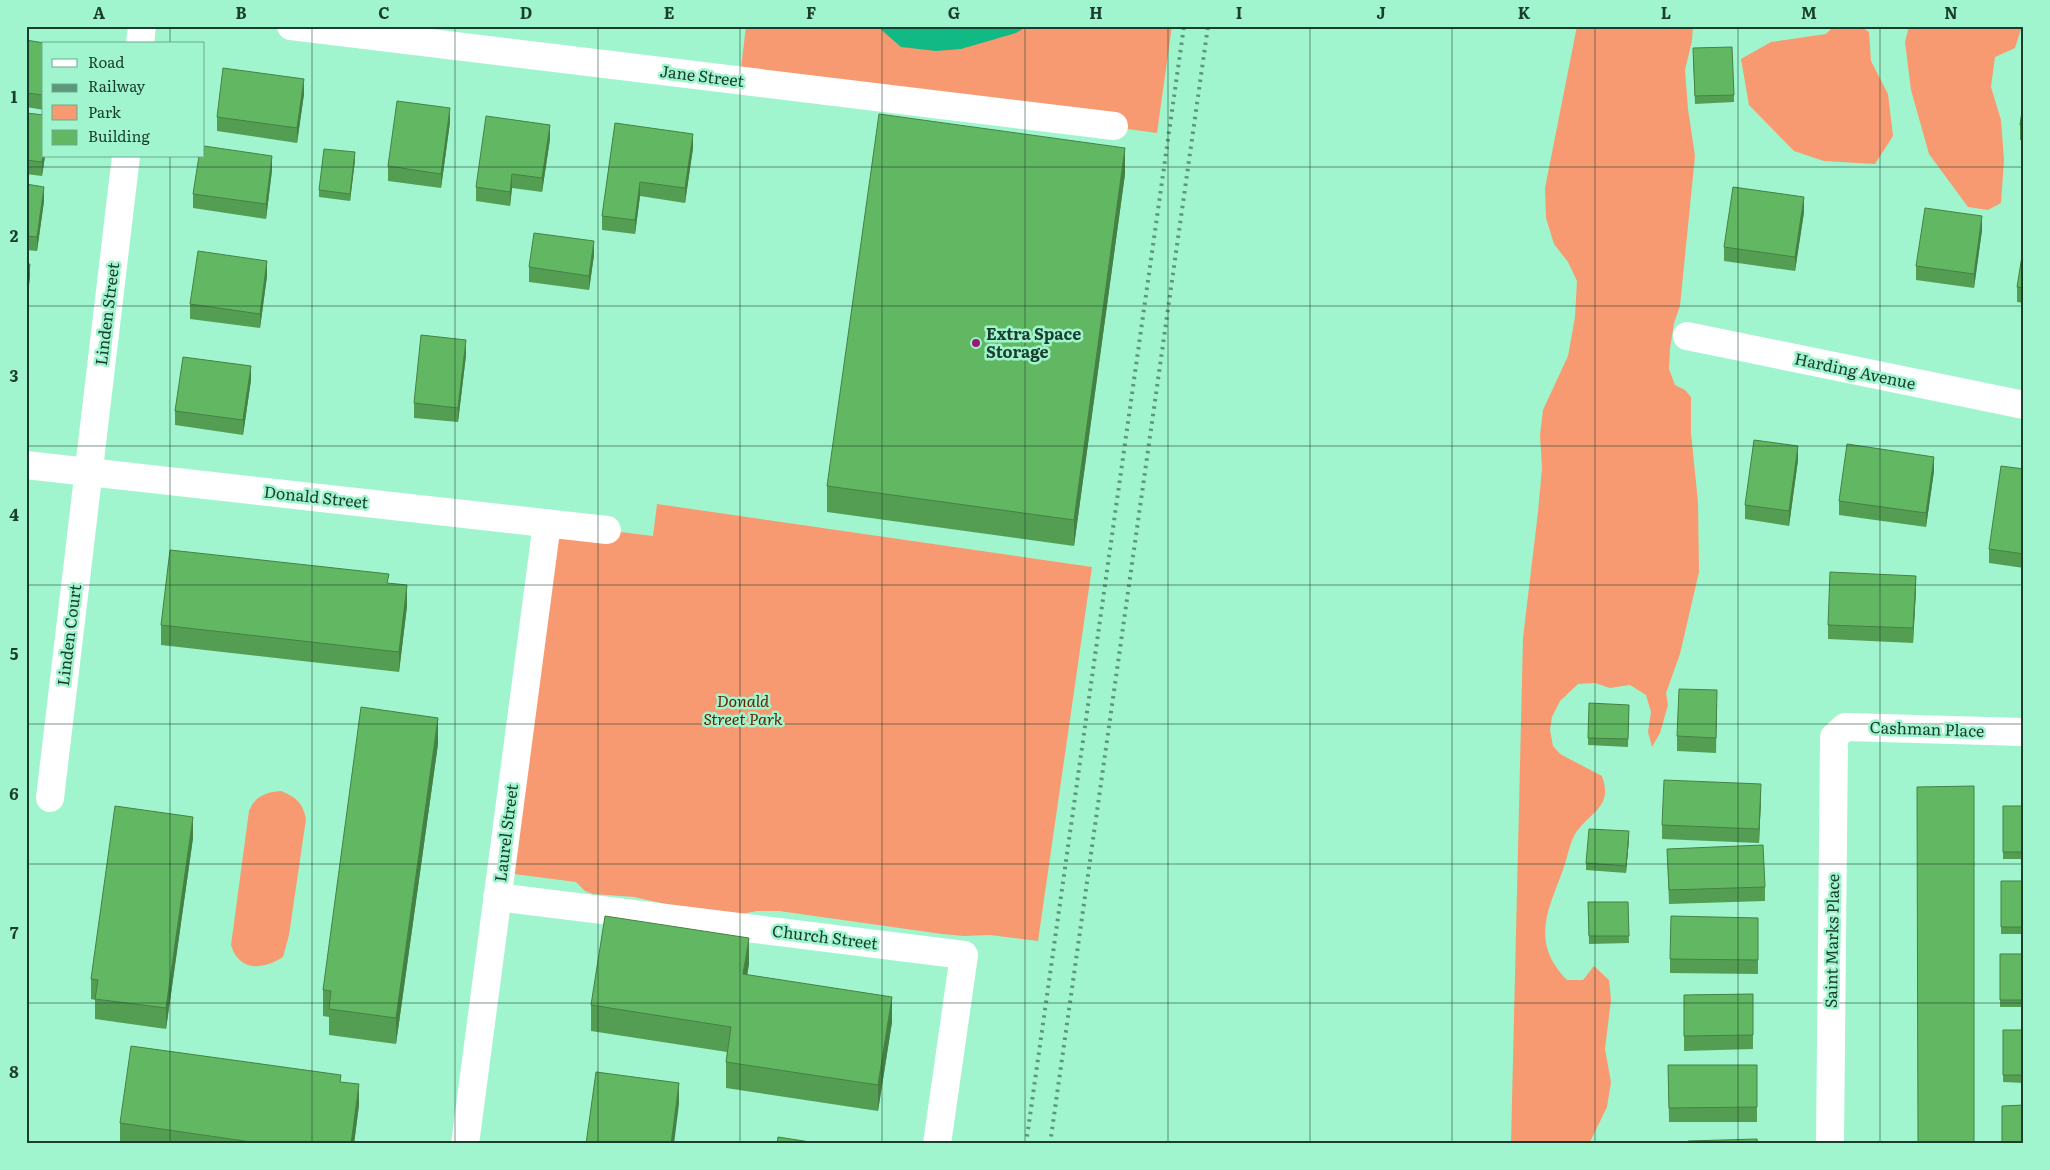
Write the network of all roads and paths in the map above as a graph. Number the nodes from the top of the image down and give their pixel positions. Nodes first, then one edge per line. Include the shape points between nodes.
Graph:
1 (142, 26) edge
2 (291, 26) edge
3 (140, 42) edge
4 (1114, 126) dead end
5 (126, 158) edge
6 (1687, 336) dead end
7 (2024, 405) edge
8 (26, 465) edge
9 (88, 472) junction
10 (547, 523) junction
11 (607, 530) dead end
12 (2024, 732) edge
13 (1834, 737) joint
14 (50, 798) dead end
15 (498, 897) junction
16 (465, 1144) edge
17 (937, 1144) edge
18 (1830, 1144) edge

1 - 3 street
2 - 4 street, Jane Street
5 - 9 street, Linden Street
6 - 7 street, Harding Avenue
8 - 9 street, Donald Street
9 - 10 street, Donald Street
9 - 14 street, Linden Court
10 - 11 street, Donald Street
10 - 15 street, Laurel Street
12 - 13 street, Cashman Place via 1845,726
13 - 18 street, Saint Marks Place
15 - 16 street, Laurel Street
15 - 17 street, Church Street via 964,955

